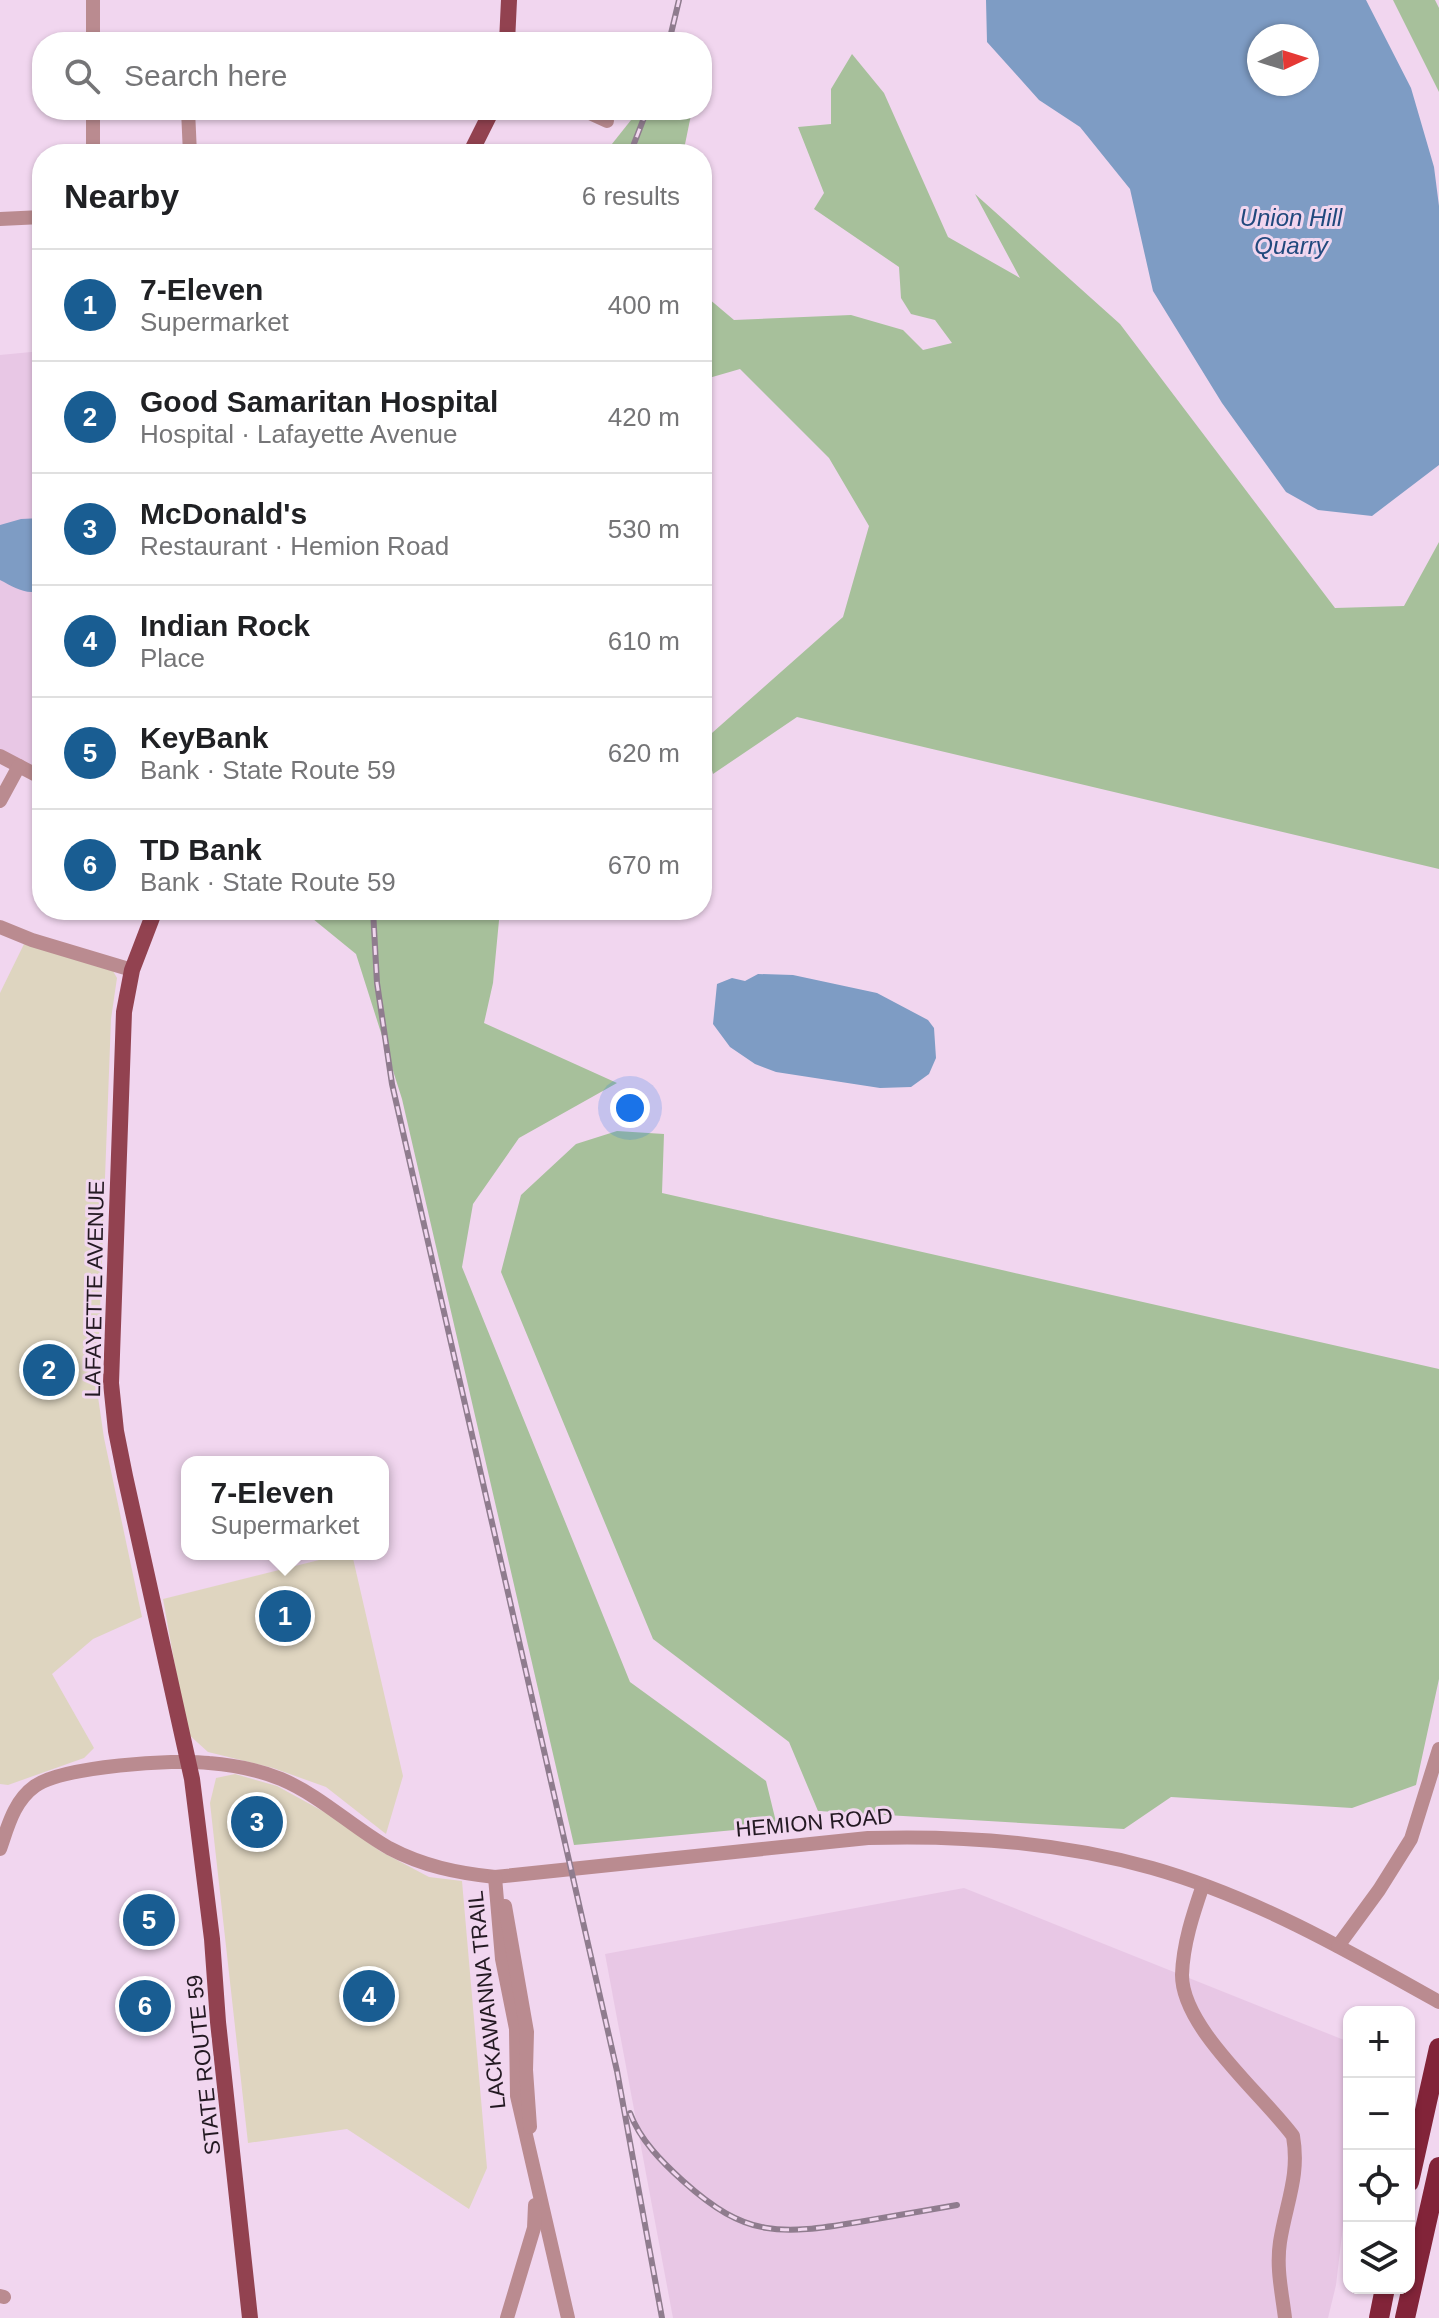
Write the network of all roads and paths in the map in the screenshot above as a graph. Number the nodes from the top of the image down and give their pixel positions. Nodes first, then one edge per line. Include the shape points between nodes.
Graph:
1 (93, 0) edge
2 (509, 0) edge
3 (93, 32) edge
4 (507, 32) edge
5 (93, 120) edge
6 (188, 120) edge
7 (487, 120) edge
8 (93, 144) edge
9 (190, 144) edge
10 (475, 144) edge
11 (32, 217) edge
12 (0, 219) edge
13 (0, 756) edge
14 (19, 766) junction
15 (32, 773) edge
16 (0, 801) edge
17 (151, 920) edge
18 (0, 927) edge
19 (132, 970) junction
20 (1439, 1749) edge
21 (187, 1762) junction
22 (0, 1849) edge
23 (495, 1877) junction
24 (1203, 1885) junction
25 (1338, 1946) junction
26 (1439, 2002) edge
27 (1439, 2048) edge
28 (1415, 2155) edge
29 (1439, 2167) edge
30 (537, 2188) junction
31 (554, 2261) junction
32 (522, 2266) junction
33 (1384, 2294) edge
34 (250, 2318) edge
35 (507, 2318) edge
36 (568, 2318) edge
37 (1285, 2318) edge
38 (1379, 2318) edge
39 (1405, 2318) edge

1 - 3 street
2 - 4 main road
5 - 8 street
6 - 9 street
7 - 10 main road
11 - 12 street
13 - 14 street
14 - 15 street
14 - 16 street
17 - 19 main road, LAFAYETTE AVENUE
18 - 19 street
19 - 21 main road, LAFAYETTE AVENUE via 121,1051 111,1383 116,1431
20 - 25 street via 1422,1809 1400,1859
21 - 22 street, HEMION ROAD via 56,1776 35,1786 13,1811
21 - 23 street, HEMION ROAD via 280,1779 412,1859
21 - 34 main road, STATE ROUTE 59 via 212,1939
23 - 24 street, HEMION ROAD via 922,1836 1038,1844 1152,1868
23 - 30 street, LACKAWANNA TRAIL via 502,1959 516,2029 517,2096
24 - 25 street, HEMION ROAD
24 - 37 street via 1184,1957 1188,2006 1293,2136 1296,2177 1278,2265
25 - 26 street, HEMION ROAD
27 - 28 highway
29 - 39 highway
30 - 31 street, LACKAWANNA TRAIL
30 - 32 street, LACKAWANNA TRAIL via 534,2228
31 - 32 street via 538,2252
31 - 36 street, LACKAWANNA TRAIL
32 - 35 street, LACKAWANNA TRAIL
33 - 38 highway

